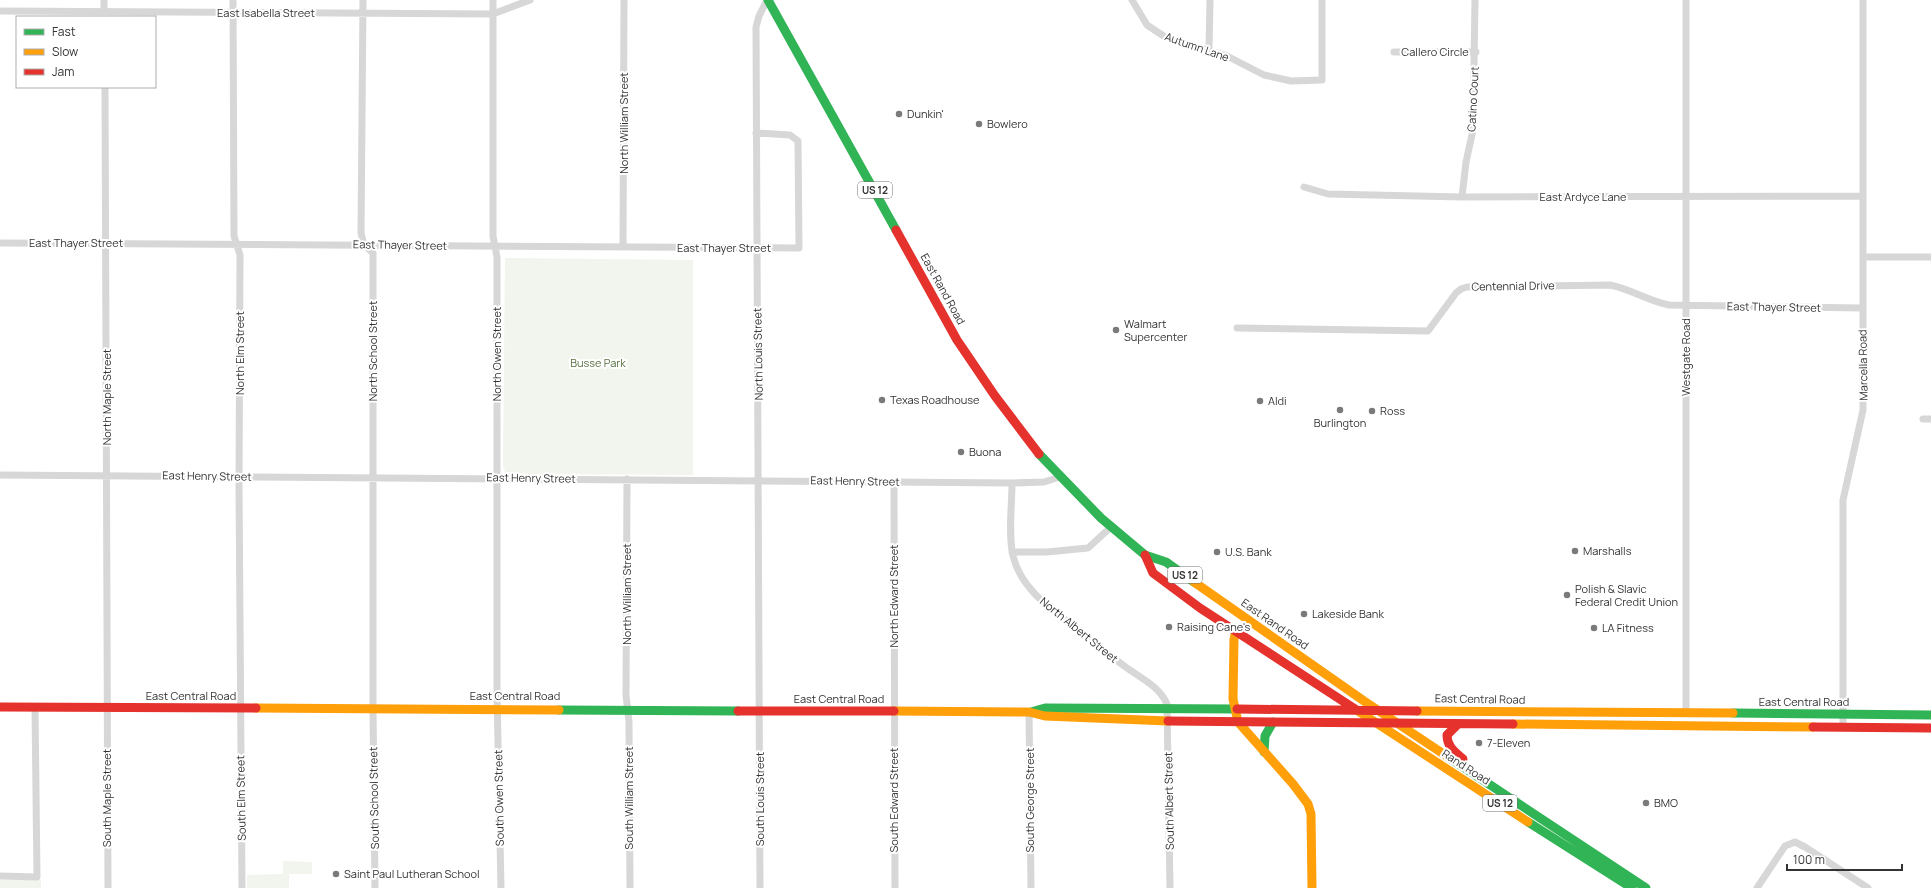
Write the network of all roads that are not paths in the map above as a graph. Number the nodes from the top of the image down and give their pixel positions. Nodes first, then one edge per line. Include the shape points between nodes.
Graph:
1 (104, 0) edge
2 (233, 0) edge
3 (362, 0) edge
4 (493, 0) edge
5 (530, 0) edge
6 (624, 0) edge
7 (767, 0) edge
8 (1132, 0) edge
9 (1210, 0) edge
10 (1322, 0) edge
11 (1476, 0) edge
12 (1686, 0) edge
13 (1863, 0) edge
14 (0, 11) edge
15 (233, 12) junction
16 (362, 13) junction
17 (104, 14) edge
18 (493, 14) junction
19 (1209, 50) junction
20 (1394, 52) dead end
21 (1476, 52) junction
22 (105, 88) edge
23 (756, 133) junction
24 (1304, 187) dead end
25 (1687, 196) junction
26 (1862, 196) junction
27 (1462, 197) junction
28 (0, 242) edge
29 (106, 243) junction
30 (236, 244) junction
31 (364, 245) junction
32 (495, 246) junction
33 (623, 247) junction
34 (757, 248) junction
35 (1863, 257) junction
36 (1931, 257) edge
37 (1686, 306) junction
38 (1862, 308) junction
39 (1237, 328) dead end
40 (1931, 419) edge
41 (1923, 420) dead end
42 (0, 475) edge
43 (107, 475) junction
44 (239, 477) junction
45 (373, 477) junction
46 (1060, 477) junction
47 (497, 478) junction
48 (627, 479) junction
49 (760, 480) junction
50 (894, 482) junction
51 (1012, 483) junction
52 (1111, 527) junction
53 (1012, 552) junction
54 (1145, 555) junction
55 (1236, 631) junction
56 (0, 707) edge
57 (35, 707) junction
58 (106, 707) junction
59 (240, 708) junction
60 (373, 708) junction
61 (498, 708) junction
62 (628, 709) junction
63 (1234, 709) junction
64 (759, 710) junction
65 (1356, 710) junction
66 (1378, 710) junction
67 (894, 711) junction
68 (1029, 712) junction
69 (1686, 713) junction
70 (1843, 714) junction
71 (1168, 715) junction
72 (1931, 715) edge
73 (1368, 717) joint
74 (1389, 718) joint
75 (1238, 722) junction
76 (1273, 722) junction
77 (1378, 724) junction
78 (1400, 724) junction
79 (1457, 725) junction
80 (1843, 727) junction
81 (1931, 728) edge
82 (1264, 752) junction
83 (1495, 787) junction
84 (0, 876) edge
85 (108, 888) edge
86 (242, 888) edge
87 (375, 888) edge
88 (501, 888) edge
89 (630, 888) edge
90 (760, 888) edge
91 (895, 888) edge
92 (1030, 888) edge
93 (1170, 888) edge
94 (1312, 888) edge
95 (1632, 888) edge
96 (1646, 888) edge
97 (1757, 888) edge
98 (1868, 888) edge

1 - 17 street
2 - 15 street, North Elm Street
3 - 16 street, North School Street
4 - 18 street, North Owen Street
5 - 18 street, East Isabella Street
6 - 33 street, North William Street
7 - 23 street, North Louis Street via 756,27
7 - 46 main road, East Rand Road / US 12 via 958,340 997,399 1034,448
8 - 19 street, Autumn Lane via 1148,25 1165,37
9 - 19 street
10 - 19 street, Autumn Lane via 1322,80 1291,81 1264,76 1227,56
11 - 21 street, Catino Court
12 - 25 street, Westgate Road
13 - 26 street, Marcella Road
14 - 17 street, East Isabella Street
15 - 16 street, East Isabella Street
15 - 17 street, East Isabella Street
15 - 30 street, North Elm Street
16 - 18 street, East Isabella Street
16 - 31 street, North School Street via 361,233
18 - 32 street, North Owen Street
20 - 21 street, Callero Circle
21 - 27 street, Catino Court via 1473,130
22 - 29 street, North Maple Street
23 - 34 street, North Louis Street
23 - 34 street, East Thayer Street via 790,135 798,141 799,248
24 - 27 street, East Ardyce Lane via 1328,194
25 - 26 street, East Ardyce Lane
25 - 27 street, East Ardyce Lane
25 - 37 street, Westgate Road
26 - 35 street, Marcella Road
28 - 29 street, East Thayer Street
29 - 30 street, East Thayer Street
29 - 43 street, North Maple Street
30 - 31 street, East Thayer Street
30 - 44 street, North Elm Street via 240,255
31 - 32 street, East Thayer Street
31 - 45 street, North School Street via 373,253
32 - 33 street, East Thayer Street
32 - 47 street, North Owen Street via 498,257
33 - 34 street, East Thayer Street
34 - 49 street, North Louis Street
35 - 36 street
35 - 38 street, Marcella Road
37 - 38 street, East Thayer Street
37 - 39 street, Centennial Drive via 1660,304 1630,290 1610,285 1468,287 1456,293 1428,331
37 - 69 street, Westgate Road
38 - 70 street, Marcella Road via 1863,410 1843,500
40 - 41 street
42 - 43 street, East Henry Street
43 - 44 street, East Henry Street
43 - 58 street, North Maple Street
44 - 45 street, East Henry Street
44 - 59 street, North Elm Street
45 - 47 street, East Henry Street
45 - 60 street, North School Street
46 - 51 street, East Henry Street via 1044,482
46 - 52 main road, East Rand Road / US 12
47 - 48 street, East Henry Street
47 - 61 street, North Owen Street
48 - 49 street, East Henry Street
48 - 62 street, North William Street
49 - 50 street, East Henry Street
49 - 64 street, North Louis Street
50 - 51 street, East Henry Street
50 - 67 street, North Edward Street
51 - 53 street, North Albert Street
52 - 53 street via 1088,548
52 - 54 main road, East Rand Road / US 12
53 - 71 street, North Albert Street via 1023,578 1042,602 1158,690 1164,696
54 - 55 main road, East Rand Road / US 12 via 1153,573
54 - 66 main road, East Rand Road / US 12 via 1166,562
55 - 63 main road
55 - 65 main road, East Rand Road / US 12
56 - 57 main road, East Central Road
57 - 58 main road, East Central Road
57 - 84 street via 37,877
58 - 59 main road, East Central Road
58 - 85 street, South Maple Street
59 - 60 main road, East Central Road
59 - 86 street, South Elm Street
60 - 61 main road, East Central Road
60 - 87 street, South School Street
61 - 62 main road, East Central Road
61 - 88 street, South Owen Street
62 - 64 main road, East Central Road
62 - 89 street, South William Street
63 - 65 main road, East Central Road
63 - 71 main road, East Central Road
63 - 75 main road
64 - 67 main road, East Central Road
64 - 90 street, South Louis Street
65 - 66 main road, East Central Road
65 - 73 main road, East Rand Road / US 12
66 - 69 main road, East Central Road
66 - 74 main road, East Rand Road / US 12
67 - 68 main road, East Central Road
67 - 91 street, South Edward Street
68 - 71 main road, East Central Road via 1045,716
68 - 71 main road, East Central Road via 1045,708
68 - 92 street, South George Street
69 - 70 main road, East Central Road
70 - 72 main road, East Central Road
70 - 80 street, Marcella Road
71 - 75 main road, East Central Road
71 - 93 street, South Albert Street
73 - 77 main road, Rand Road / US 12
74 - 78 main road, Rand Road / US 12
75 - 76 main road, East Central Road
75 - 82 main road
76 - 77 main road, East Central Road
76 - 82 main road via 1266,731
77 - 78 main road, East Central Road
77 - 95 main road, Rand Road / US 12
78 - 79 main road, East Central Road
78 - 83 main road, Rand Road / US 12
79 - 80 main road, East Central Road
79 - 83 main road via 1447,735 1449,746
80 - 81 main road, East Central Road
82 - 94 main road via 1294,784 1308,804 1311,814
83 - 96 main road, Rand Road / US 12
97 - 98 street via 1785,846 1795,842

